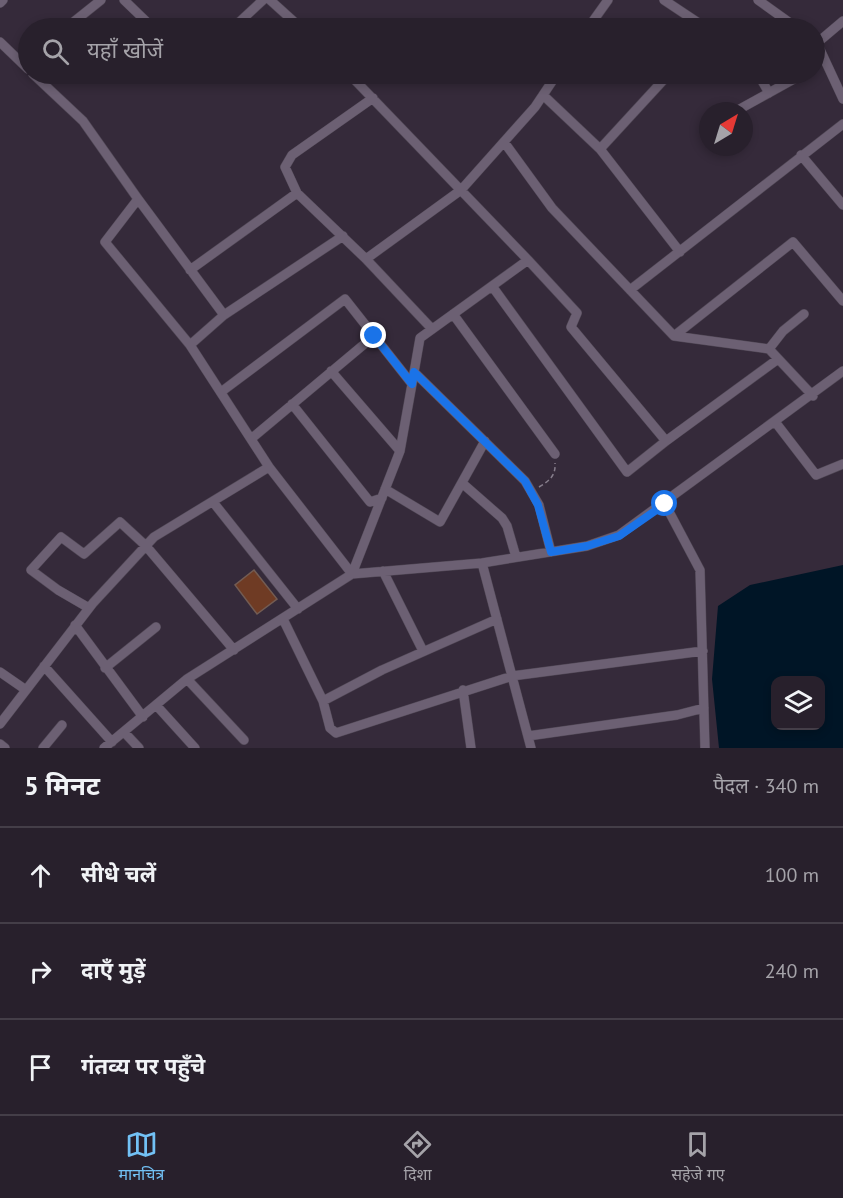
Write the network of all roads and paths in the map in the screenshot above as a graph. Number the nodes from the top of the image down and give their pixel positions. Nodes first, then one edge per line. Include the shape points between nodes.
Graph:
1 (3, 0) edge
2 (100, 0) edge
3 (124, 0) edge
4 (263, 0) edge
5 (270, 0) edge
6 (608, 0) edge
7 (664, 0) edge
8 (763, 1) edge
9 (0, 3) edge
10 (78, 18) edge
11 (143, 18) edge
12 (244, 18) edge
13 (290, 18) edge
14 (595, 18) edge
15 (691, 18) edge
16 (784, 18) edge
17 (843, 21) edge
18 (825, 35) edge
19 (0, 42) edge
20 (18, 57) edge
21 (825, 61) edge
22 (44, 84) edge
23 (359, 84) edge
24 (550, 84) edge
25 (660, 84) edge
26 (764, 84) edge
27 (785, 84) edge
28 (769, 93) junction
29 (543, 95) junction
30 (373, 98) junction
31 (843, 99) edge
32 (753, 102) edge
33 (843, 124) edge
34 (504, 142) junction
35 (600, 149) junction
36 (801, 154) junction
37 (461, 190) junction
38 (297, 193) junction
39 (138, 199) junction
40 (843, 205) edge
41 (343, 236) junction
42 (680, 252) junction
43 (366, 259) junction
44 (528, 260) junction
45 (190, 270) junction
46 (492, 286) junction
47 (630, 290) junction
48 (843, 301) edge
49 (453, 314) junction
50 (804, 314) dead end
51 (224, 315) junction
52 (432, 329) junction
53 (374, 336) junction
54 (674, 336) junction
55 (190, 345) junction
56 (768, 350) junction
57 (778, 359) junction
58 (843, 371) edge
59 (332, 372) junction
60 (414, 372) junction
61 (412, 384) junction
62 (221, 392) junction
63 (813, 396) junction
64 (292, 404) junction
65 (776, 423) junction
66 (251, 439) junction
67 (485, 441) junction
68 (666, 441) junction
69 (400, 451) junction
70 (555, 454) joint
71 (843, 464) edge
72 (269, 467) junction
73 (462, 483) junction
74 (531, 492) junction
75 (383, 493) junction
76 (213, 502) junction
77 (665, 504) junction
78 (146, 546) junction
79 (551, 552) junction
80 (516, 557) junction
81 (482, 563) junction
82 (383, 571) junction
83 (352, 574) junction
84 (89, 608) junction
85 (298, 609) junction
86 (283, 619) junction
87 (496, 619) junction
88 (75, 625) junction
89 (156, 627) dead end
90 (234, 650) junction
91 (423, 651) junction
92 (702, 651) junction
93 (44, 666) junction
94 (105, 668) junction
95 (0, 672) edge
96 (512, 676) junction
97 (188, 679) junction
98 (26, 690) junction
99 (464, 690) junction
100 (323, 701) junction
101 (156, 705) junction
102 (704, 708) junction
103 (143, 717) junction
104 (0, 724) edge
105 (62, 725) dead end
106 (124, 732) junction
107 (528, 736) junction
108 (244, 740) dead end
109 (0, 744) edge
110 (108, 745) edge
111 (5, 748) edge
112 (43, 748) edge
113 (139, 748) edge
114 (195, 748) edge
115 (470, 748) edge
116 (531, 748) edge
117 (705, 748) edge

1 - 9 street
2 - 10 street
3 - 11 street
4 - 12 street
5 - 13 street
6 - 14 street
7 - 15 street
8 - 16 street
17 - 18 street
19 - 20 street
21 - 31 street
22 - 39 street via 84,121
23 - 30 street
24 - 29 street
25 - 35 street
26 - 28 street
27 - 28 street
28 - 32 street
29 - 34 street
29 - 35 street
30 - 37 street
30 - 38 street via 292,155 285,167
33 - 36 street
34 - 37 street
34 - 47 street via 552,208
35 - 42 street
36 - 40 street
36 - 42 street
37 - 43 street
37 - 44 street
38 - 41 street
38 - 45 street
39 - 45 street
39 - 55 street via 105,242
41 - 43 street
41 - 51 street
42 - 47 street
43 - 52 street
44 - 46 street
44 - 68 street via 577,313 571,327
45 - 51 street
46 - 49 street
46 - 68 street via 627,472
47 - 54 street
48 - 54 street via 793,242
49 - 52 street
49 - 70 street
50 - 56 street
51 - 55 street
52 - 60 street via 420,338
53 - 59 street
53 - 61 street
53 - 62 street via 345,299
54 - 56 street
55 - 62 street
56 - 57 street
57 - 63 street
57 - 68 street
58 - 63 street
59 - 64 street
59 - 69 street
60 - 61 street
60 - 67 street
61 - 69 street
62 - 66 street
63 - 65 street
64 - 66 street
64 - 75 street via 370,502
65 - 71 street via 816,475
65 - 77 street
66 - 72 street
67 - 73 street
67 - 74 street
69 - 75 street
70 - 74 path via 555,471 550,481
72 - 76 street
72 - 83 street
73 - 75 street via 440,522
73 - 80 street via 507,526
74 - 79 street
75 - 83 street
76 - 78 street via 154,537
76 - 85 street
77 - 79 street via 619,536
77 - 92 street via 700,570
78 - 84 street
78 - 84 street via 120,522 84,554 61,537 31,570
78 - 90 street
79 - 80 street
80 - 81 street
81 - 82 street
81 - 87 street
82 - 83 street
82 - 91 street
83 - 85 street
84 - 88 street
85 - 86 street
86 - 90 street
86 - 100 street
87 - 91 street
87 - 96 street
88 - 93 street
88 - 94 street
89 - 94 street
90 - 97 street
91 - 100 street
92 - 96 street
92 - 102 street
93 - 98 street
93 - 110 street
94 - 103 street
95 - 98 street
96 - 99 street
96 - 107 street
97 - 101 street
97 - 108 street
98 - 104 street
99 - 100 street via 336,733 330,728
99 - 115 street
101 - 103 street
101 - 114 street
102 - 107 street
102 - 117 street
103 - 106 street
105 - 112 street
106 - 110 street
106 - 113 street
107 - 116 street
109 - 111 street

